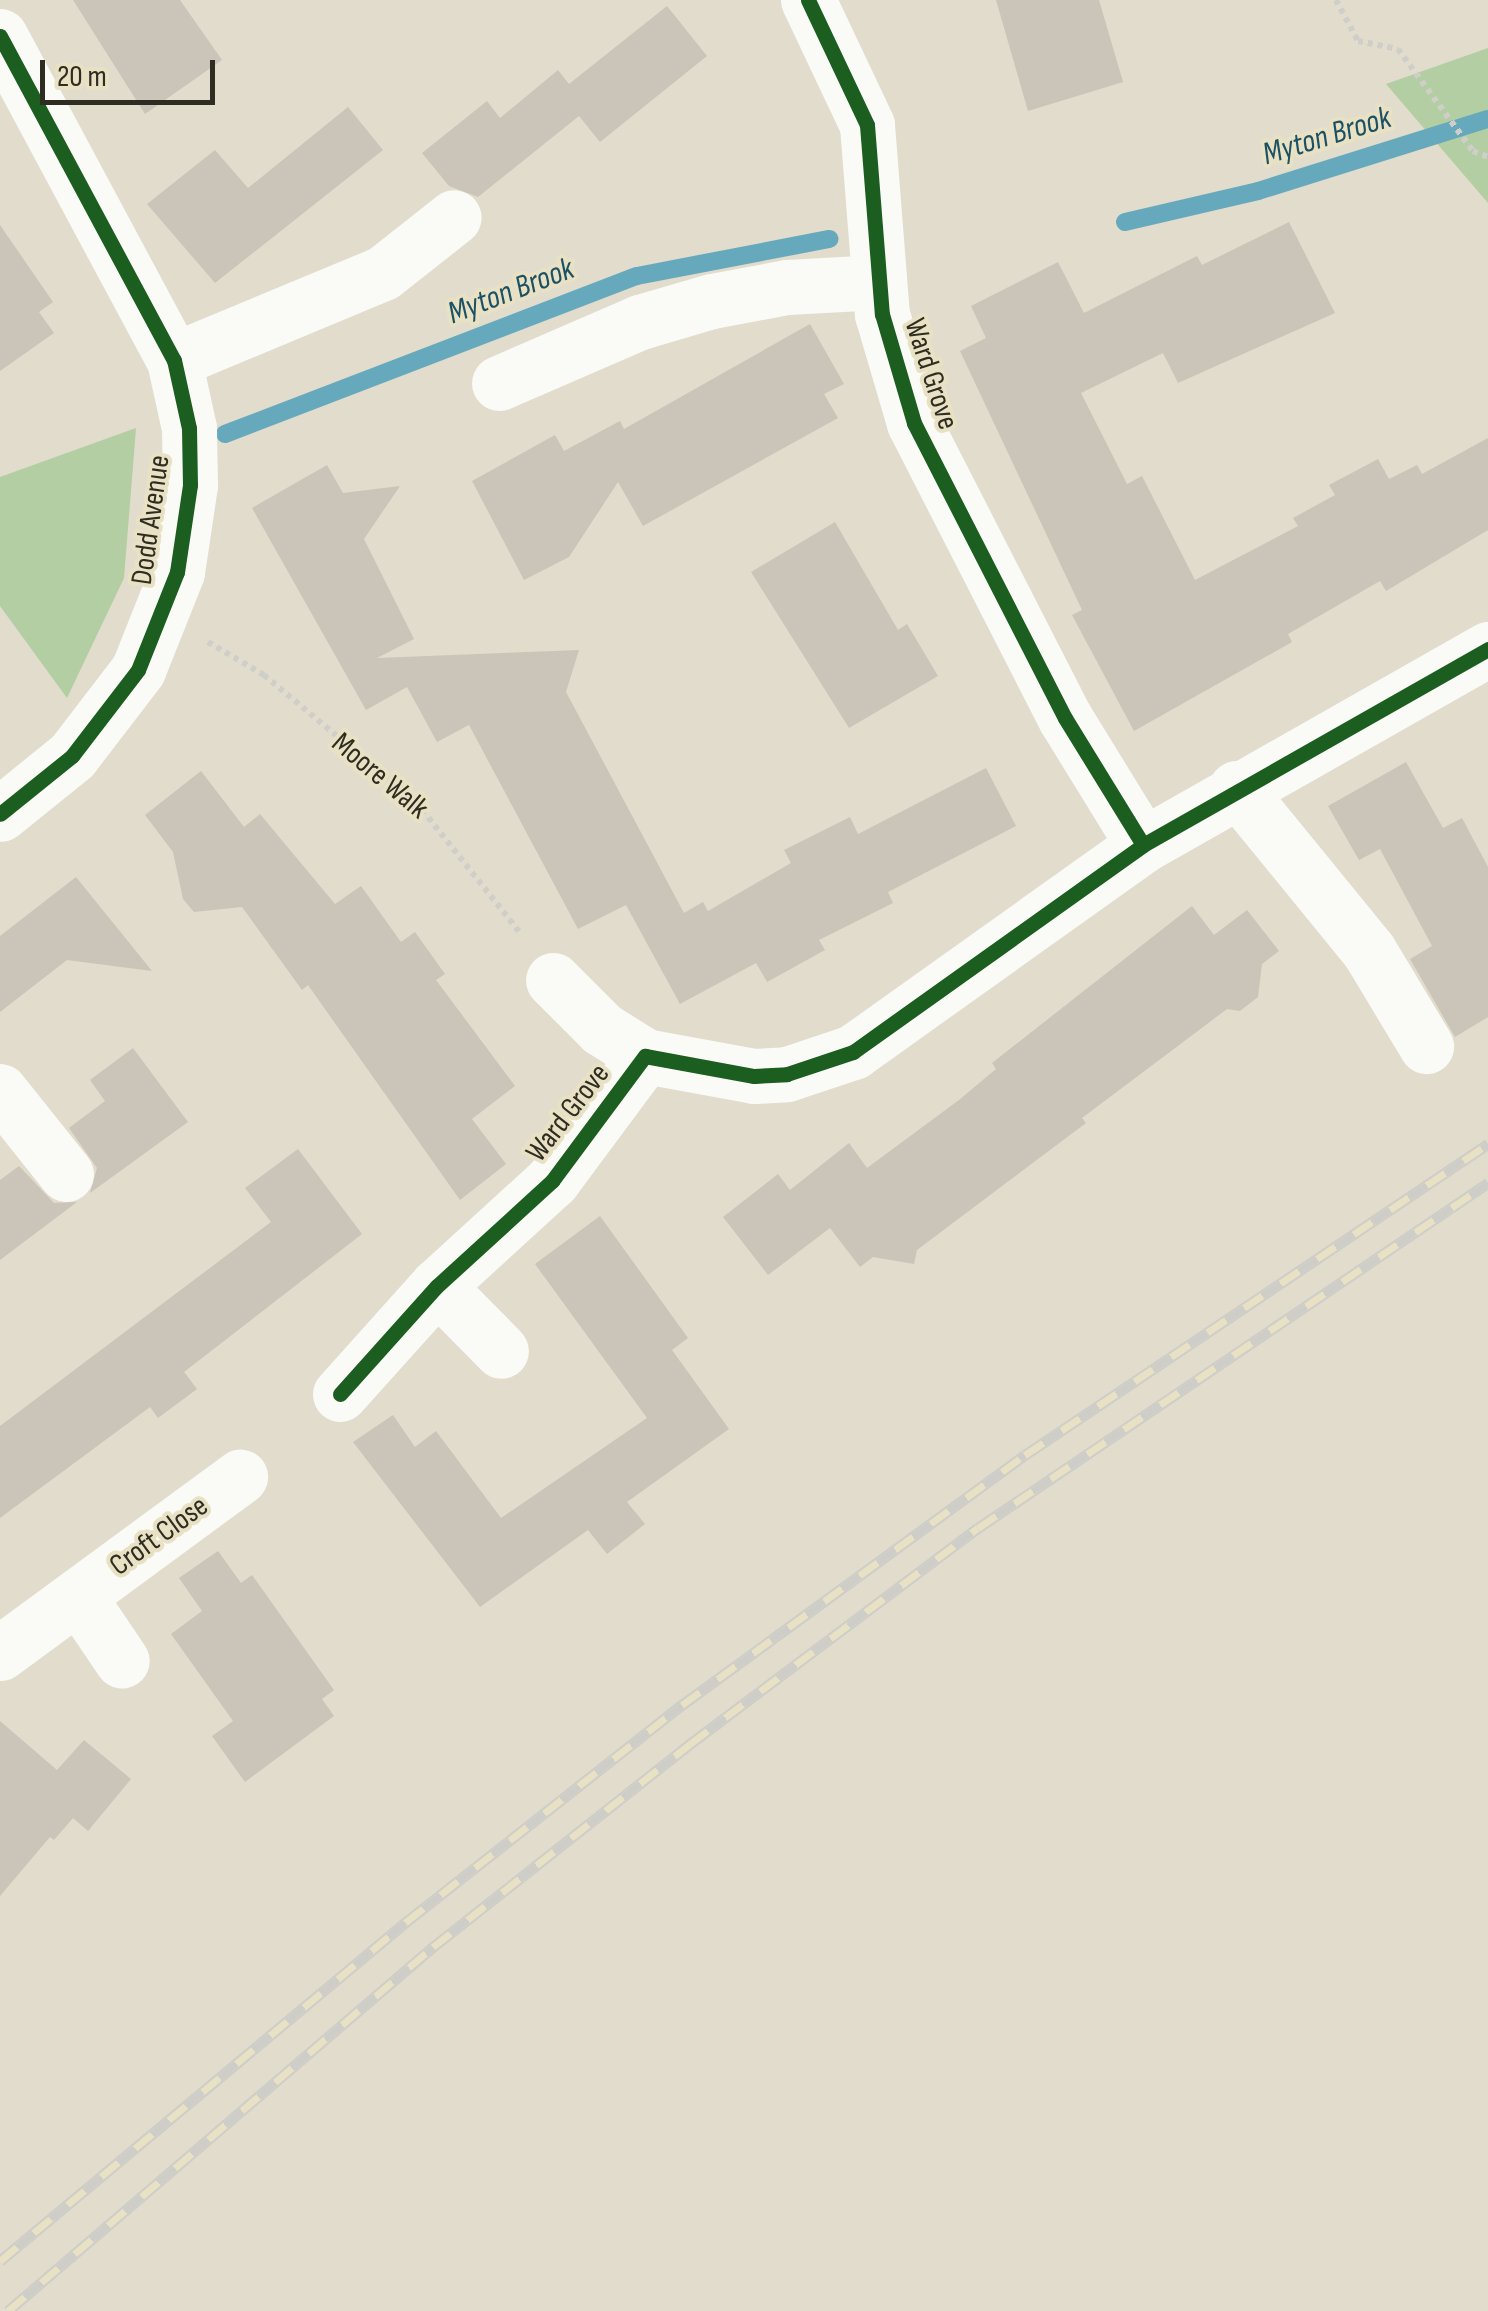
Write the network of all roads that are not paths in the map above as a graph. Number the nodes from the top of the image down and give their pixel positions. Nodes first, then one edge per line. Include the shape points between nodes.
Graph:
1 (808, 0) edge
2 (0, 36) edge
3 (454, 217) dead end
4 (878, 282) junction
5 (174, 360) junction
6 (499, 383) dead end
7 (1488, 650) edge
8 (1236, 788) junction
9 (0, 814) edge
10 (1143, 845) junction
11 (553, 980) road end
12 (1426, 1046) dead end
13 (645, 1056) junction
14 (0, 1090) edge
15 (66, 1174) dead end
16 (437, 1286) junction
17 (501, 1352) dead end
18 (340, 1394) dead end
19 (240, 1476) dead end
20 (78, 1596) junction
21 (0, 1653) edge
22 (122, 1661) dead end

1 - 4 street, Ward Grove via 867,125
2 - 5 street, Dodd Avenue
3 - 5 street via 383,272
4 - 6 street via 786,287 712,301 640,322
4 - 10 street, Ward Grove via 896,375 914,424 1065,718
5 - 9 street, Dodd Avenue via 189,428 190,485 164,617 107,719
7 - 8 street, Ward Grove
8 - 10 street, Ward Grove
8 - 12 street via 1370,952
10 - 13 street, Ward Grove via 852,1052 787,1074 754,1076
11 - 13 street, Ward Grove via 602,1029
13 - 16 street, Ward Grove via 552,1181
14 - 15 street
16 - 17 street
16 - 18 street, Ward Grove
19 - 20 street, Croft Close
20 - 21 street, Croft Close
20 - 22 street, Croft Close

